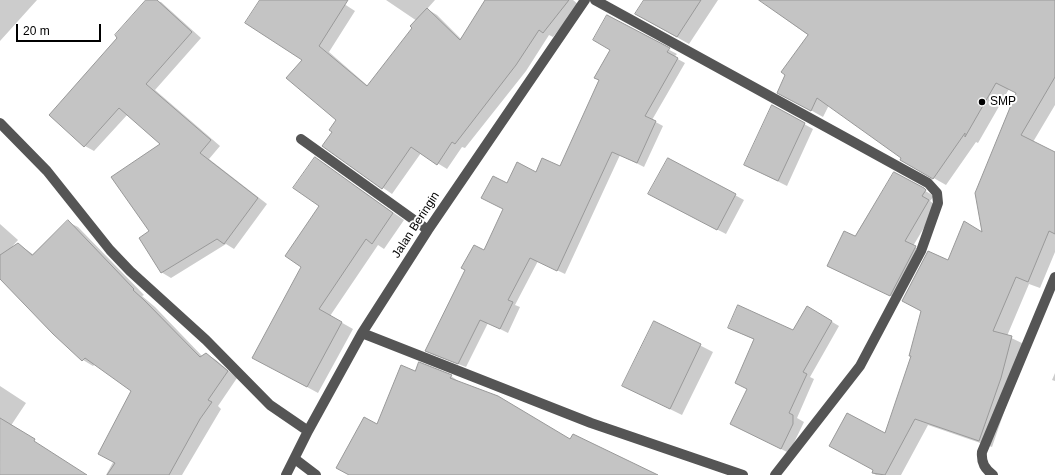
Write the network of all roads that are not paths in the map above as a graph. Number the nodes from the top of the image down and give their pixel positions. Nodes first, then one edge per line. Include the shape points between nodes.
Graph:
1 (585, 0) edge
2 (595, 0) edge
3 (0, 123) edge
4 (301, 139) dead end
5 (428, 230) junction
6 (1055, 277) edge
7 (362, 333) junction
8 (308, 432) junction
9 (295, 459) junction
10 (286, 475) edge
11 (316, 475) edge
12 (743, 475) edge
13 (775, 475) edge
14 (993, 475) edge

1 - 5 street, Jalan Beringin
2 - 13 street via 928,183 937,193 938,204 921,251 860,366
3 - 8 street via 48,171 110,250 130,271 206,340 270,405
4 - 5 street
5 - 7 street, Jalan Beringin
6 - 14 street via 982,452 981,459
7 - 8 street, Jalan Beringin
7 - 12 street via 591,423
8 - 9 street, Jalan Beringin
9 - 10 street, Jalan Beringin
9 - 11 street

